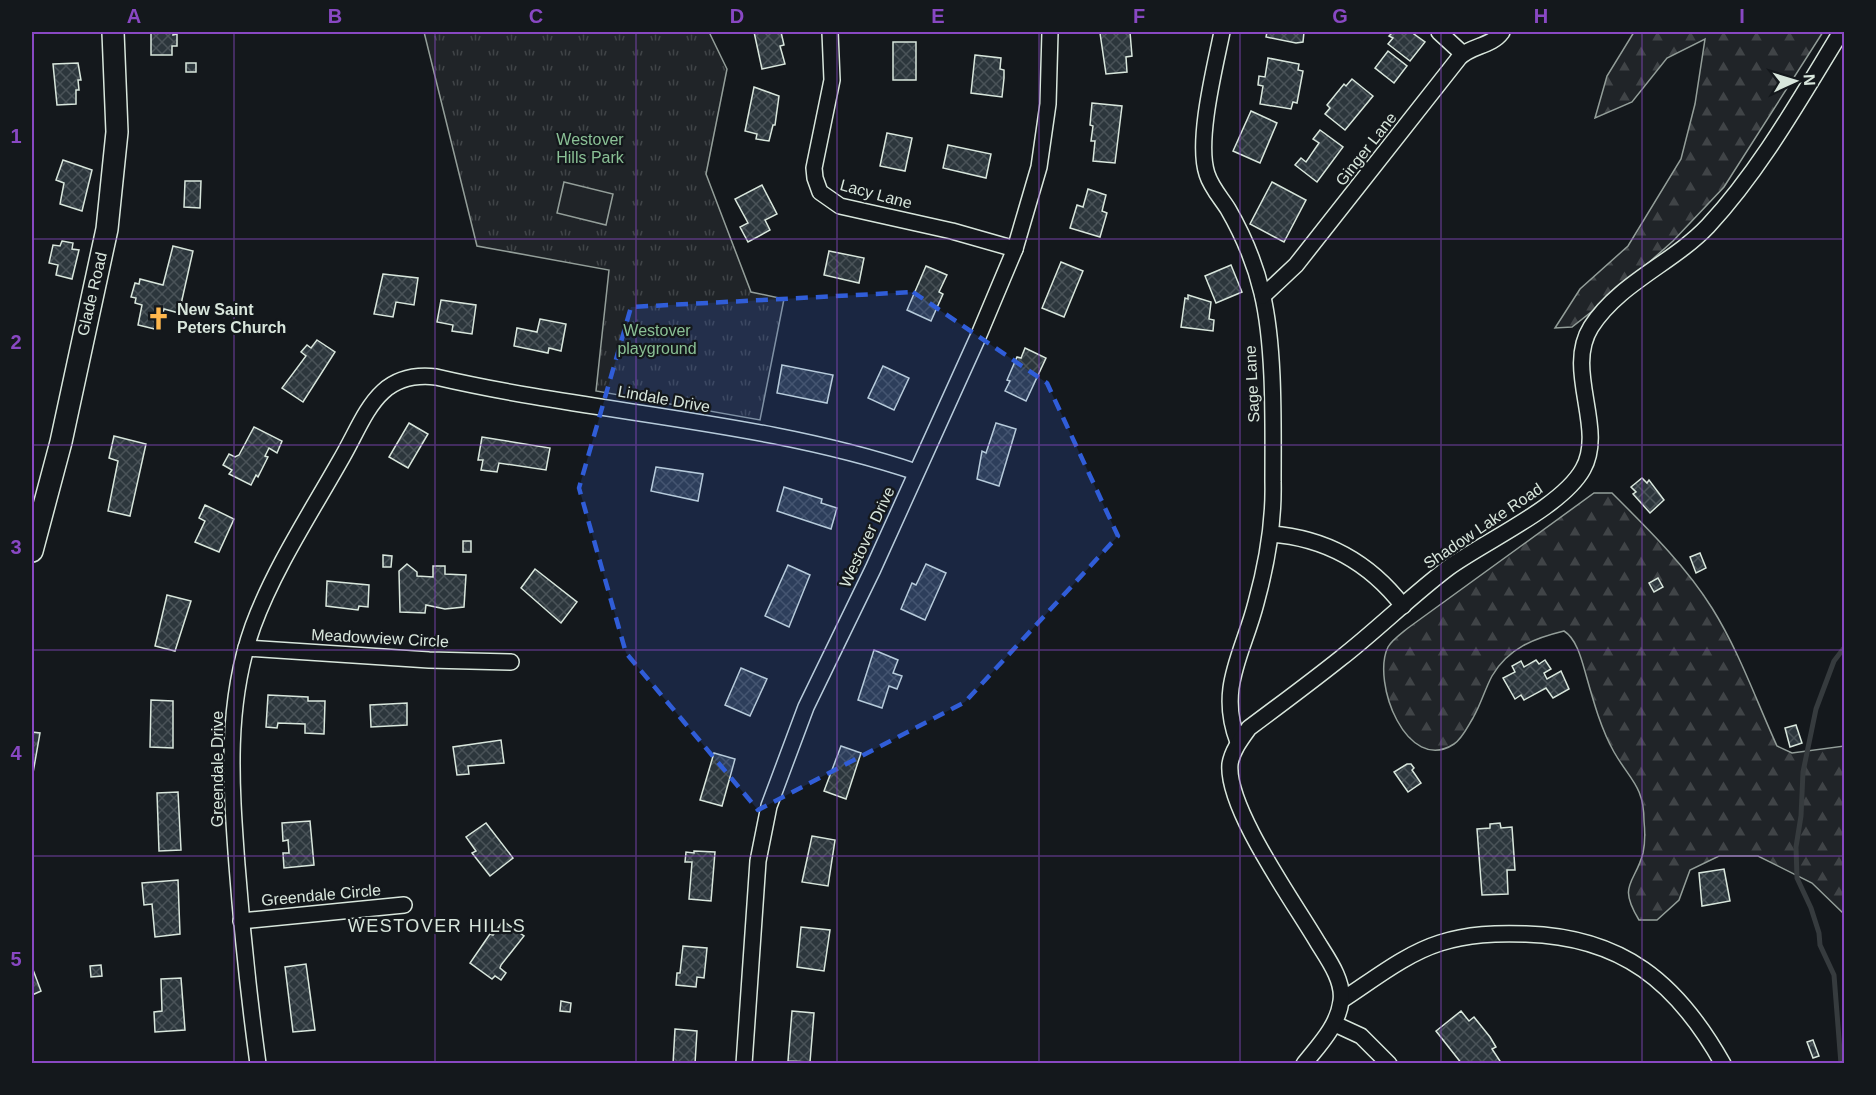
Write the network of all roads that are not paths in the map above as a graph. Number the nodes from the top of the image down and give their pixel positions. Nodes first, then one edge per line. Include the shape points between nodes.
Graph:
1 (113, 32) edge
2 (830, 32) edge
3 (1050, 32) edge
4 (1222, 32) edge
5 (1438, 32) edge
6 (1502, 32) edge
7 (1841, 32) edge
8 (1463, 54) junction
9 (1015, 249) junction
10 (1263, 296) junction
11 (403, 377) joint
12 (916, 472) junction
13 (1271, 534) junction
14 (32, 551) edge
15 (1402, 606) junction
16 (246, 648) junction
17 (511, 662) dead end
18 (1238, 742) junction
19 (404, 905) dead end
20 (241, 921) junction
21 (1342, 1000) junction
22 (1335, 1024) junction
23 (258, 1064) edge
24 (744, 1064) edge
25 (1304, 1064) edge
26 (1389, 1064) edge
27 (1724, 1064) edge

1 - 14 street, Glade Road via 117,132 107,229 61,442
2 - 9 street, Lacy Lane via 832,80 814,172 824,196 840,206
3 - 9 street, Westover Drive via 1048,104 1039,167
4 - 10 street, Sage Lane via 1207,116 1204,162 1211,184 1250,254
5 - 8 street
6 - 8 street, Ginger Lane via 1489,44
7 - 15 street, Shadow Lake Road via 1788,118 1728,203 1706,228 1618,297 1591,327 1581,372 1590,445 1578,478 1560,496 1449,568
8 - 10 street, Ginger Lane via 1296,265
9 - 12 street, Westover Drive
10 - 13 street, Sage Lane via 1273,435
11 - 12 street, Lindale Drive via 436,377 772,436
11 - 16 street, Greendale Drive via 380,393 361,425 278,575
12 - 24 street, Westover Drive via 806,707 769,806 758,861
13 - 15 street via 1305,538 1343,552 1369,569
13 - 18 street, Sage Lane via 1256,606 1230,682 1229,711
15 - 18 street, Shadow Lake Road via 1342,658 1249,728
16 - 17 street, Meadowview Circle
16 - 20 street, Greendale Drive via 235,702 232,748
18 - 21 street, Shadow Lake Road via 1230,763 1232,791 1334,969
19 - 20 street, Greendale Circle
20 - 23 street, Greendale Drive
21 - 22 street
21 - 27 street via 1402,962 1438,944 1466,936 1497,933 1565,937 1606,948 1646,969 1704,1031
22 - 25 street
22 - 26 street via 1361,1036

